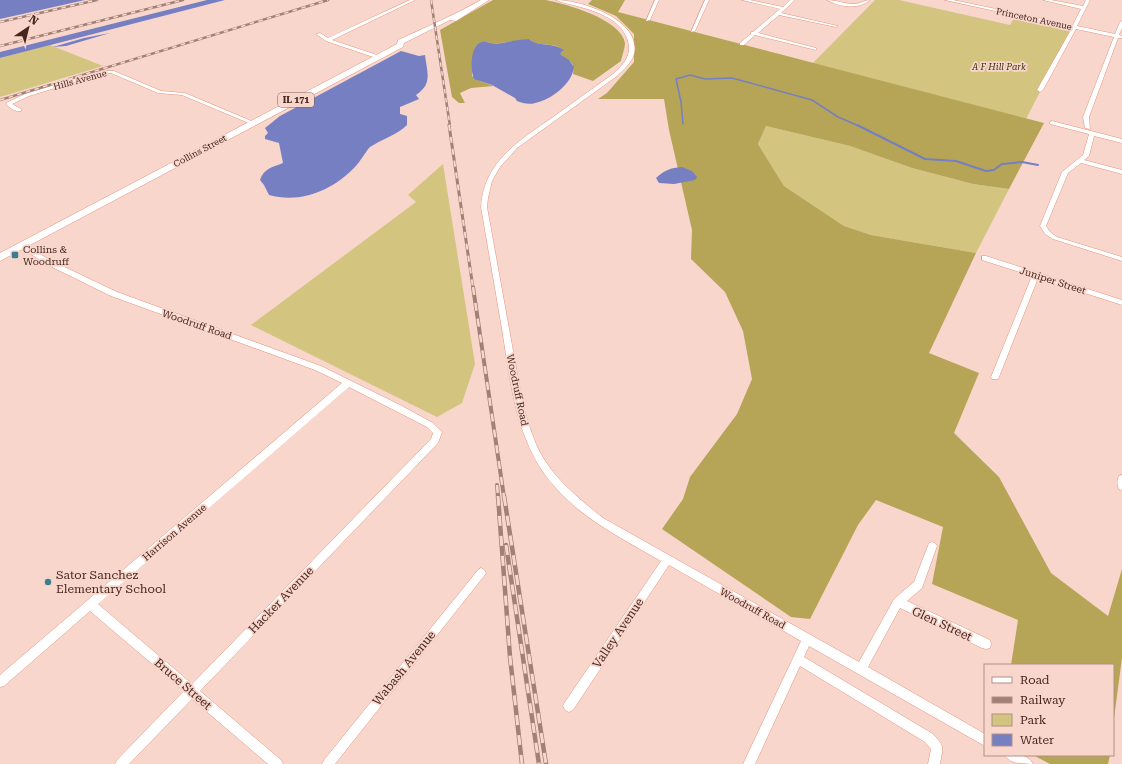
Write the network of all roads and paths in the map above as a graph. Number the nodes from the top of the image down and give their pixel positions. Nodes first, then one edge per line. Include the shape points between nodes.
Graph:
1 (413, 0) edge
2 (486, 0) edge
3 (558, 0) edge
4 (657, 0) edge
5 (707, 0) edge
6 (744, 0) edge
7 (793, 0) edge
8 (829, 0) edge
9 (868, 0) edge
10 (947, 0) edge
11 (974, 0) edge
12 (1045, 0) edge
13 (1088, 0) edge
14 (970, 5) junction
15 (783, 8) junction
16 (1084, 8) junction
17 (777, 13) junction
18 (648, 20) dead end
19 (1122, 22) edge
20 (836, 26) dead end
21 (1075, 28) junction
22 (693, 31) dead end
23 (754, 33) junction
24 (318, 34) dead end
25 (1115, 36) junction
26 (1122, 37) edge
27 (328, 40) junction
28 (742, 44) dead end
29 (814, 49) dead end
30 (378, 57) junction
31 (1040, 90) dead end
32 (20, 110) dead end
33 (253, 123) junction
34 (1052, 123) dead end
35 (1088, 128) dead end
36 (1092, 134) junction
37 (1122, 141) edge
38 (1081, 161) junction
39 (1122, 172) edge
40 (22, 246) junction
41 (0, 258) edge
42 (984, 258) dead end
43 (1122, 259) edge
44 (1036, 275) junction
45 (1122, 303) edge
46 (995, 377) dead end
47 (348, 383) junction
48 (438, 432) joint
49 (1122, 479) edge
50 (1122, 486) edge
51 (932, 546) dead end
52 (667, 560) junction
53 (480, 573) dead end
54 (898, 602) junction
55 (90, 604) junction
56 (807, 639) junction
57 (986, 644) dead end
58 (798, 659) junction
59 (861, 669) junction
60 (0, 682) edge
61 (192, 692) junction
62 (569, 706) dead end
63 (984, 739) edge
64 (1013, 756) edge
65 (121, 764) edge
66 (277, 764) edge
67 (328, 764) edge
68 (749, 764) edge
69 (934, 764) edge
70 (1027, 764) edge

1 - 27 street
2 - 30 main road, Collins Street / IL 171
3 - 52 street, Woodruff Road via 593,9 610,17 630,37 632,54 615,75 515,147 498,165 487,184 484,207 520,406 534,450 559,487 600,521
4 - 18 street
5 - 22 street
6 - 15 street
7 - 15 street
8 - 9 street via 858,6
10 - 14 street, Princeton Avenue
11 - 14 street
12 - 16 street
13 - 16 street
14 - 21 street, Princeton Avenue
15 - 17 street
16 - 21 street
17 - 20 street
17 - 23 street
19 - 25 street
21 - 25 street, Princeton Avenue
21 - 31 street
23 - 28 street
23 - 29 street
24 - 27 street
25 - 26 street, Princeton Avenue
25 - 35 street via 1086,117
27 - 30 street
30 - 33 main road, Collins Street / IL 171
32 - 33 street, Hills Avenue via 9,103 27,95 104,72 112,72 160,92 183,94
33 - 40 main road, Collins Street / IL 171
34 - 36 street
36 - 37 street
36 - 38 street via 1086,156
38 - 39 street
38 - 43 street via 1065,172 1043,226 1055,238
40 - 41 main road, Collins Street / IL 171
40 - 47 street, Woodruff Road via 50,263 114,294 318,368
42 - 44 street, Juniper Street
44 - 45 street, Juniper Street
44 - 46 street
47 - 48 street, Woodruff Road via 430,425
47 - 55 street, Harrison Avenue
48 - 61 street, Hacker Avenue via 435,441
49 - 50 street
51 - 54 street via 918,585
52 - 56 street, Woodruff Road
52 - 62 street, Valley Avenue
53 - 67 street, Wabash Avenue
54 - 57 street, Glen Street
54 - 59 street
55 - 60 street, Harrison Avenue
55 - 61 street, Bruce Street
56 - 58 street
56 - 59 street, Woodruff Road
58 - 68 street
58 - 69 street via 928,738 937,747
59 - 63 street, Woodruff Road
61 - 65 street, Hacker Avenue
61 - 66 street, Bruce Street
64 - 70 street

